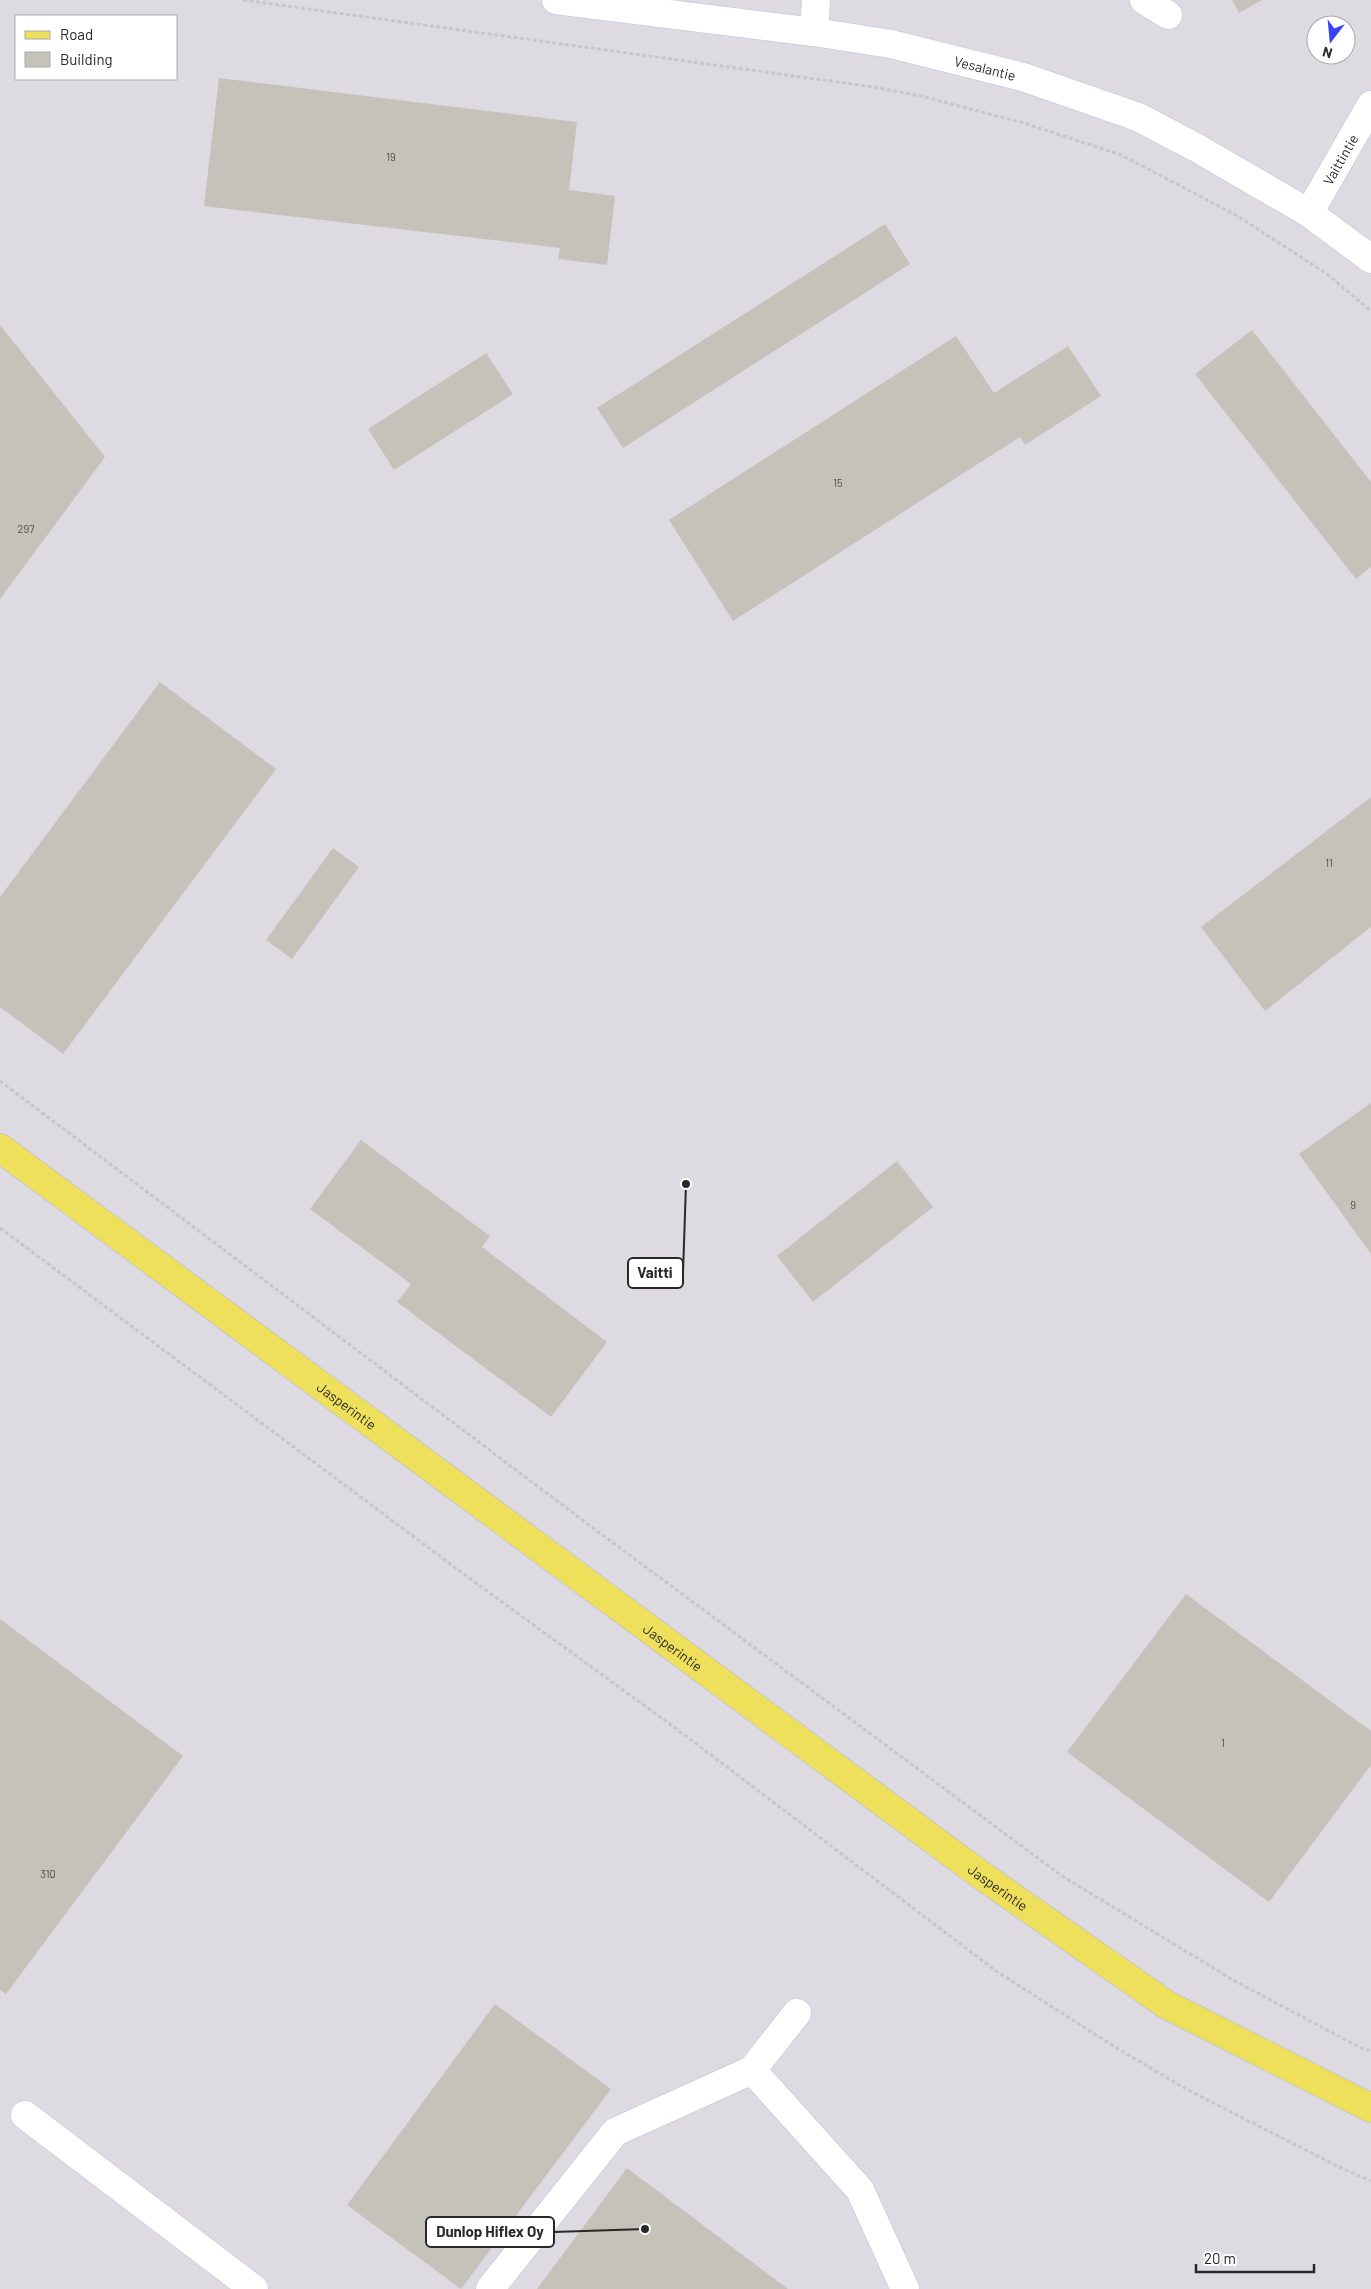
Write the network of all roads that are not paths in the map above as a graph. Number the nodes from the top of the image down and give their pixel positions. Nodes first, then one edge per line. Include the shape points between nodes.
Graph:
1 (556, 0) edge
2 (816, 0) edge
3 (1144, 0) edge
4 (1168, 15) dead end
5 (814, 32) junction
6 (1371, 105) edge
7 (1309, 213) junction
8 (1371, 259) edge
9 (0, 1148) edge
10 (797, 2013) dead end
11 (752, 2070) junction
12 (1371, 2108) edge
13 (25, 2115) dead end
14 (254, 2289) edge
15 (490, 2289) edge
16 (905, 2289) edge

1 - 5 street, Vesalantie
2 - 5 street
3 - 4 street
5 - 7 street, Vesalantie via 891,44 1023,77 1138,117
6 - 7 street, Vaittintie
7 - 8 street, Vesalantie
9 - 12 main road, Jasperintie via 981,1875 1168,2005
10 - 11 street
11 - 15 street via 615,2132
11 - 16 street via 860,2190
13 - 14 street

